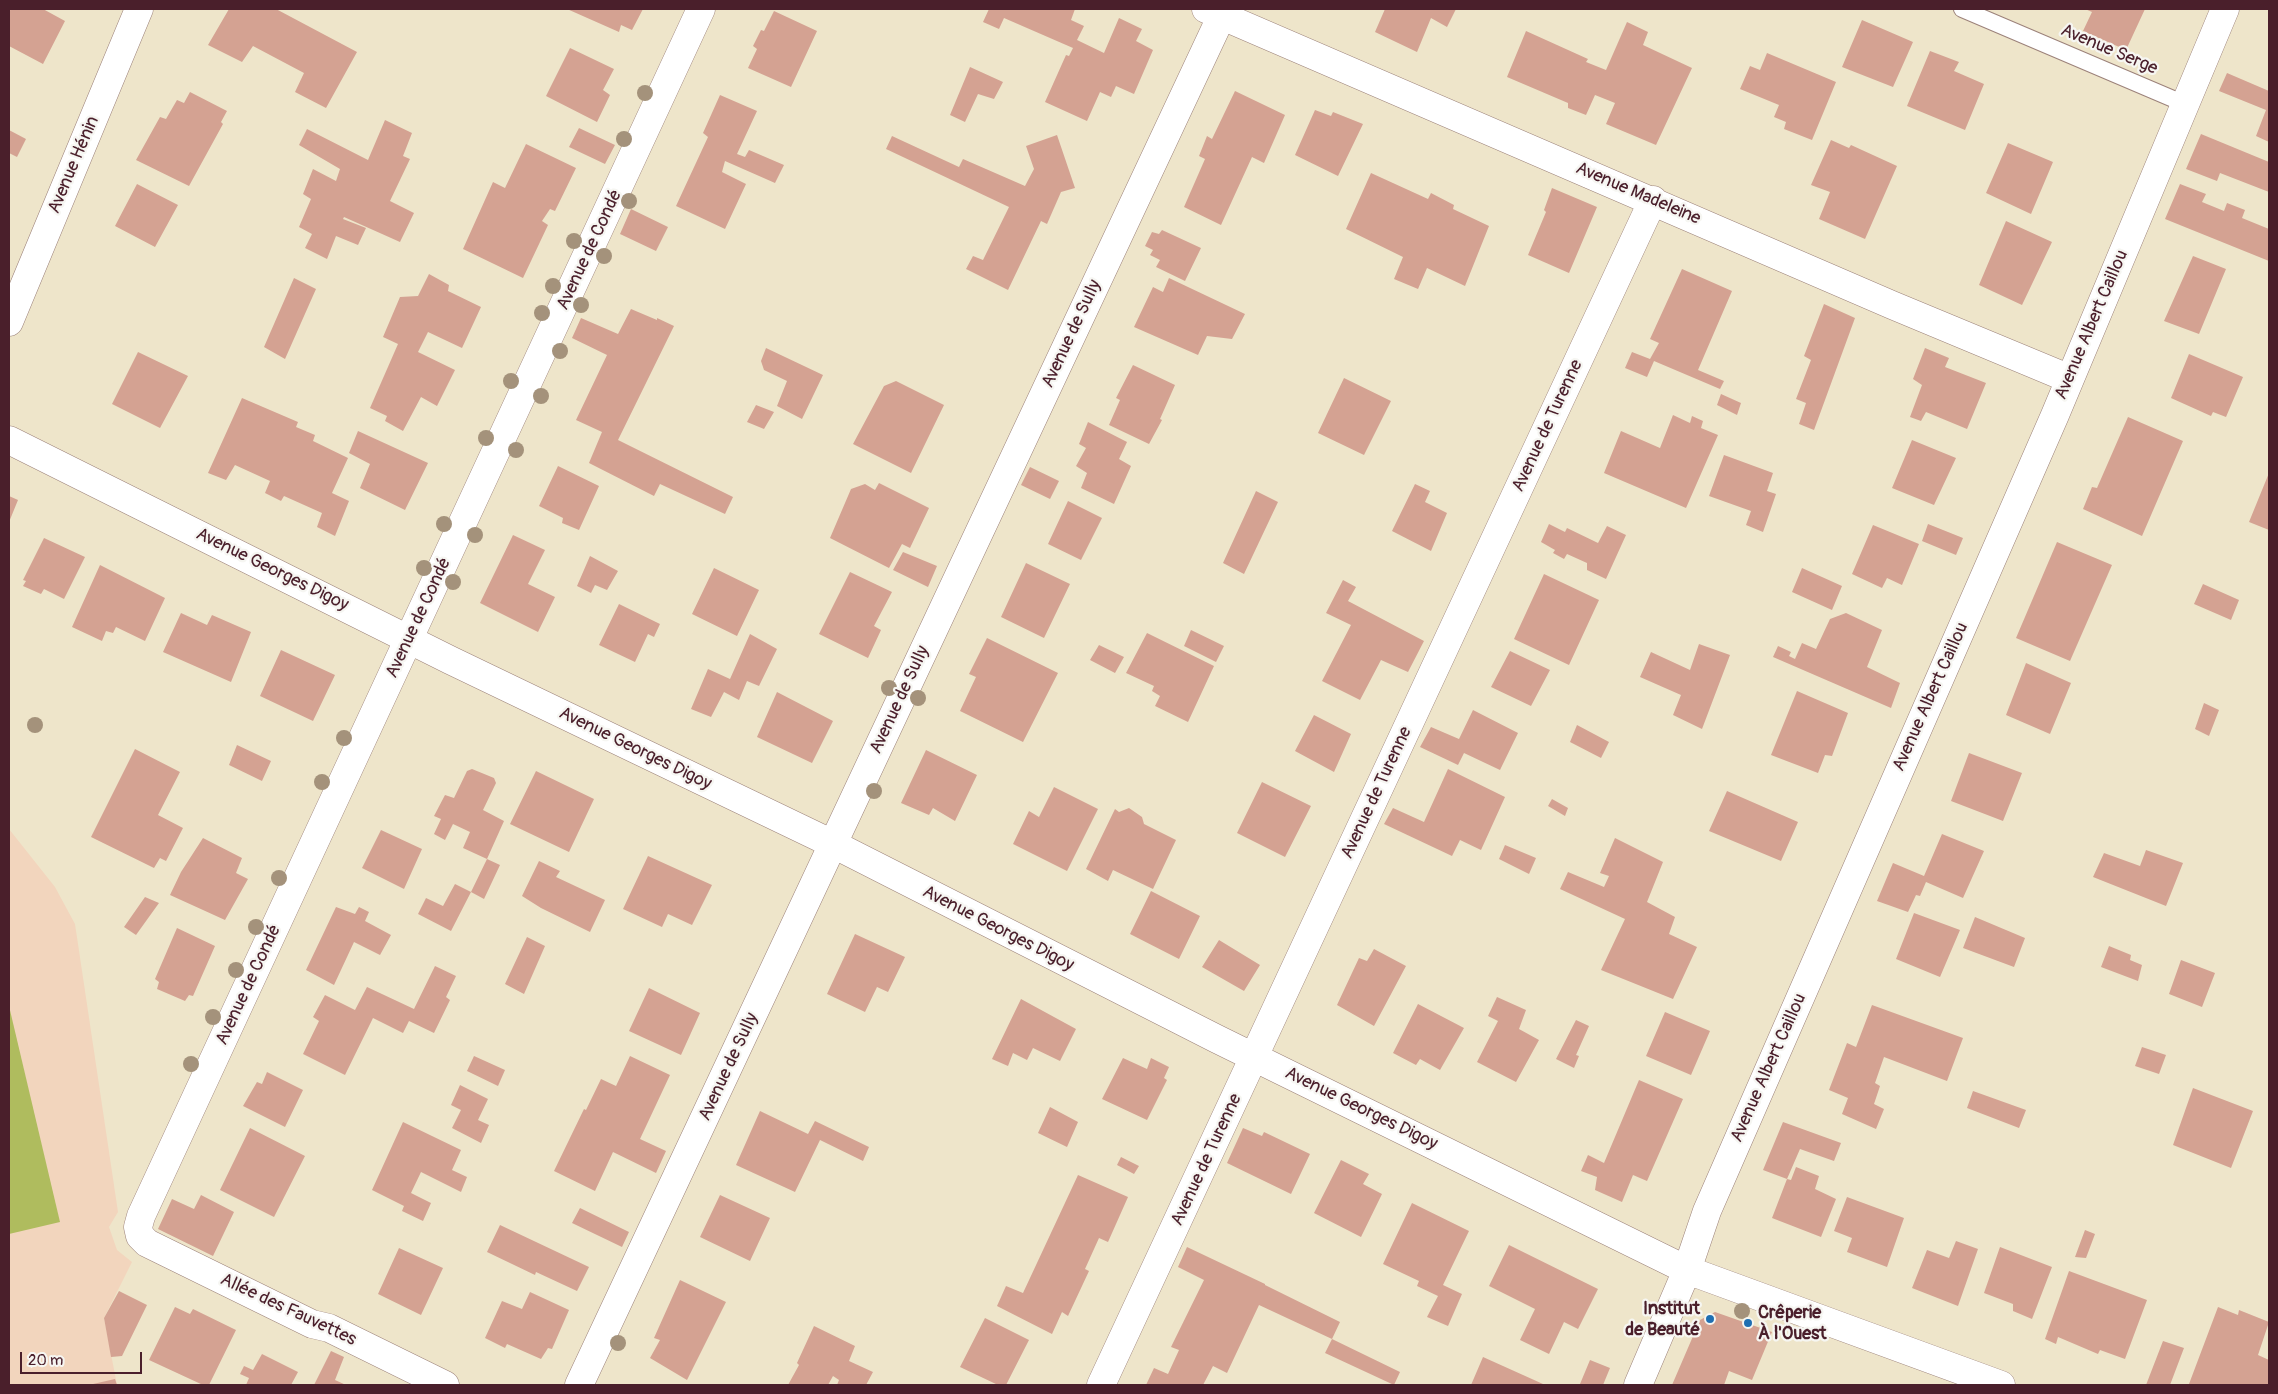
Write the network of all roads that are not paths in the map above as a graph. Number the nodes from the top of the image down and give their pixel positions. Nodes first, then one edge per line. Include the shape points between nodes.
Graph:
1 (139, 9) edge
2 (701, 9) edge
3 (1962, 9) edge
4 (2225, 9) edge
5 (1214, 12) edge
6 (2185, 104) junction
7 (1653, 200) junction
8 (9, 322) edge
9 (2070, 379) junction
10 (9, 440) edge
11 (409, 639) junction
12 (833, 844) junction
13 (1255, 1057) junction
14 (138, 1227) joint
15 (1687, 1270) junction
16 (445, 1385) edge
17 (579, 1385) edge
18 (1101, 1385) edge
19 (1638, 1385) edge
20 (2001, 1385) edge

1 - 8 street, Avenue Hénin
2 - 11 street, Avenue de Condé
3 - 6 lane, Avenue Serge
4 - 6 street, Avenue Albert Caillou
5 - 7 street, Avenue Madeleine
5 - 12 street, Avenue de Sully
6 - 9 street, Avenue Albert Caillou
7 - 9 street, Avenue Madeleine
7 - 13 street, Avenue de Turenne
9 - 15 street, Avenue Albert Caillou via 1707,1211
10 - 11 street, Avenue Georges Digoy
11 - 12 street, Avenue Georges Digoy
11 - 14 street, Avenue de Condé
12 - 13 street, Avenue Georges Digoy
12 - 17 street, Avenue de Sully
13 - 15 street, Avenue Georges Digoy
13 - 18 street, Avenue de Turenne
14 - 16 street, Allée des Fauvettes via 140,1236 147,1242 312,1324 328,1328
15 - 19 street, Avenue Albert Caillou
15 - 20 street, Avenue Georges Digoy

